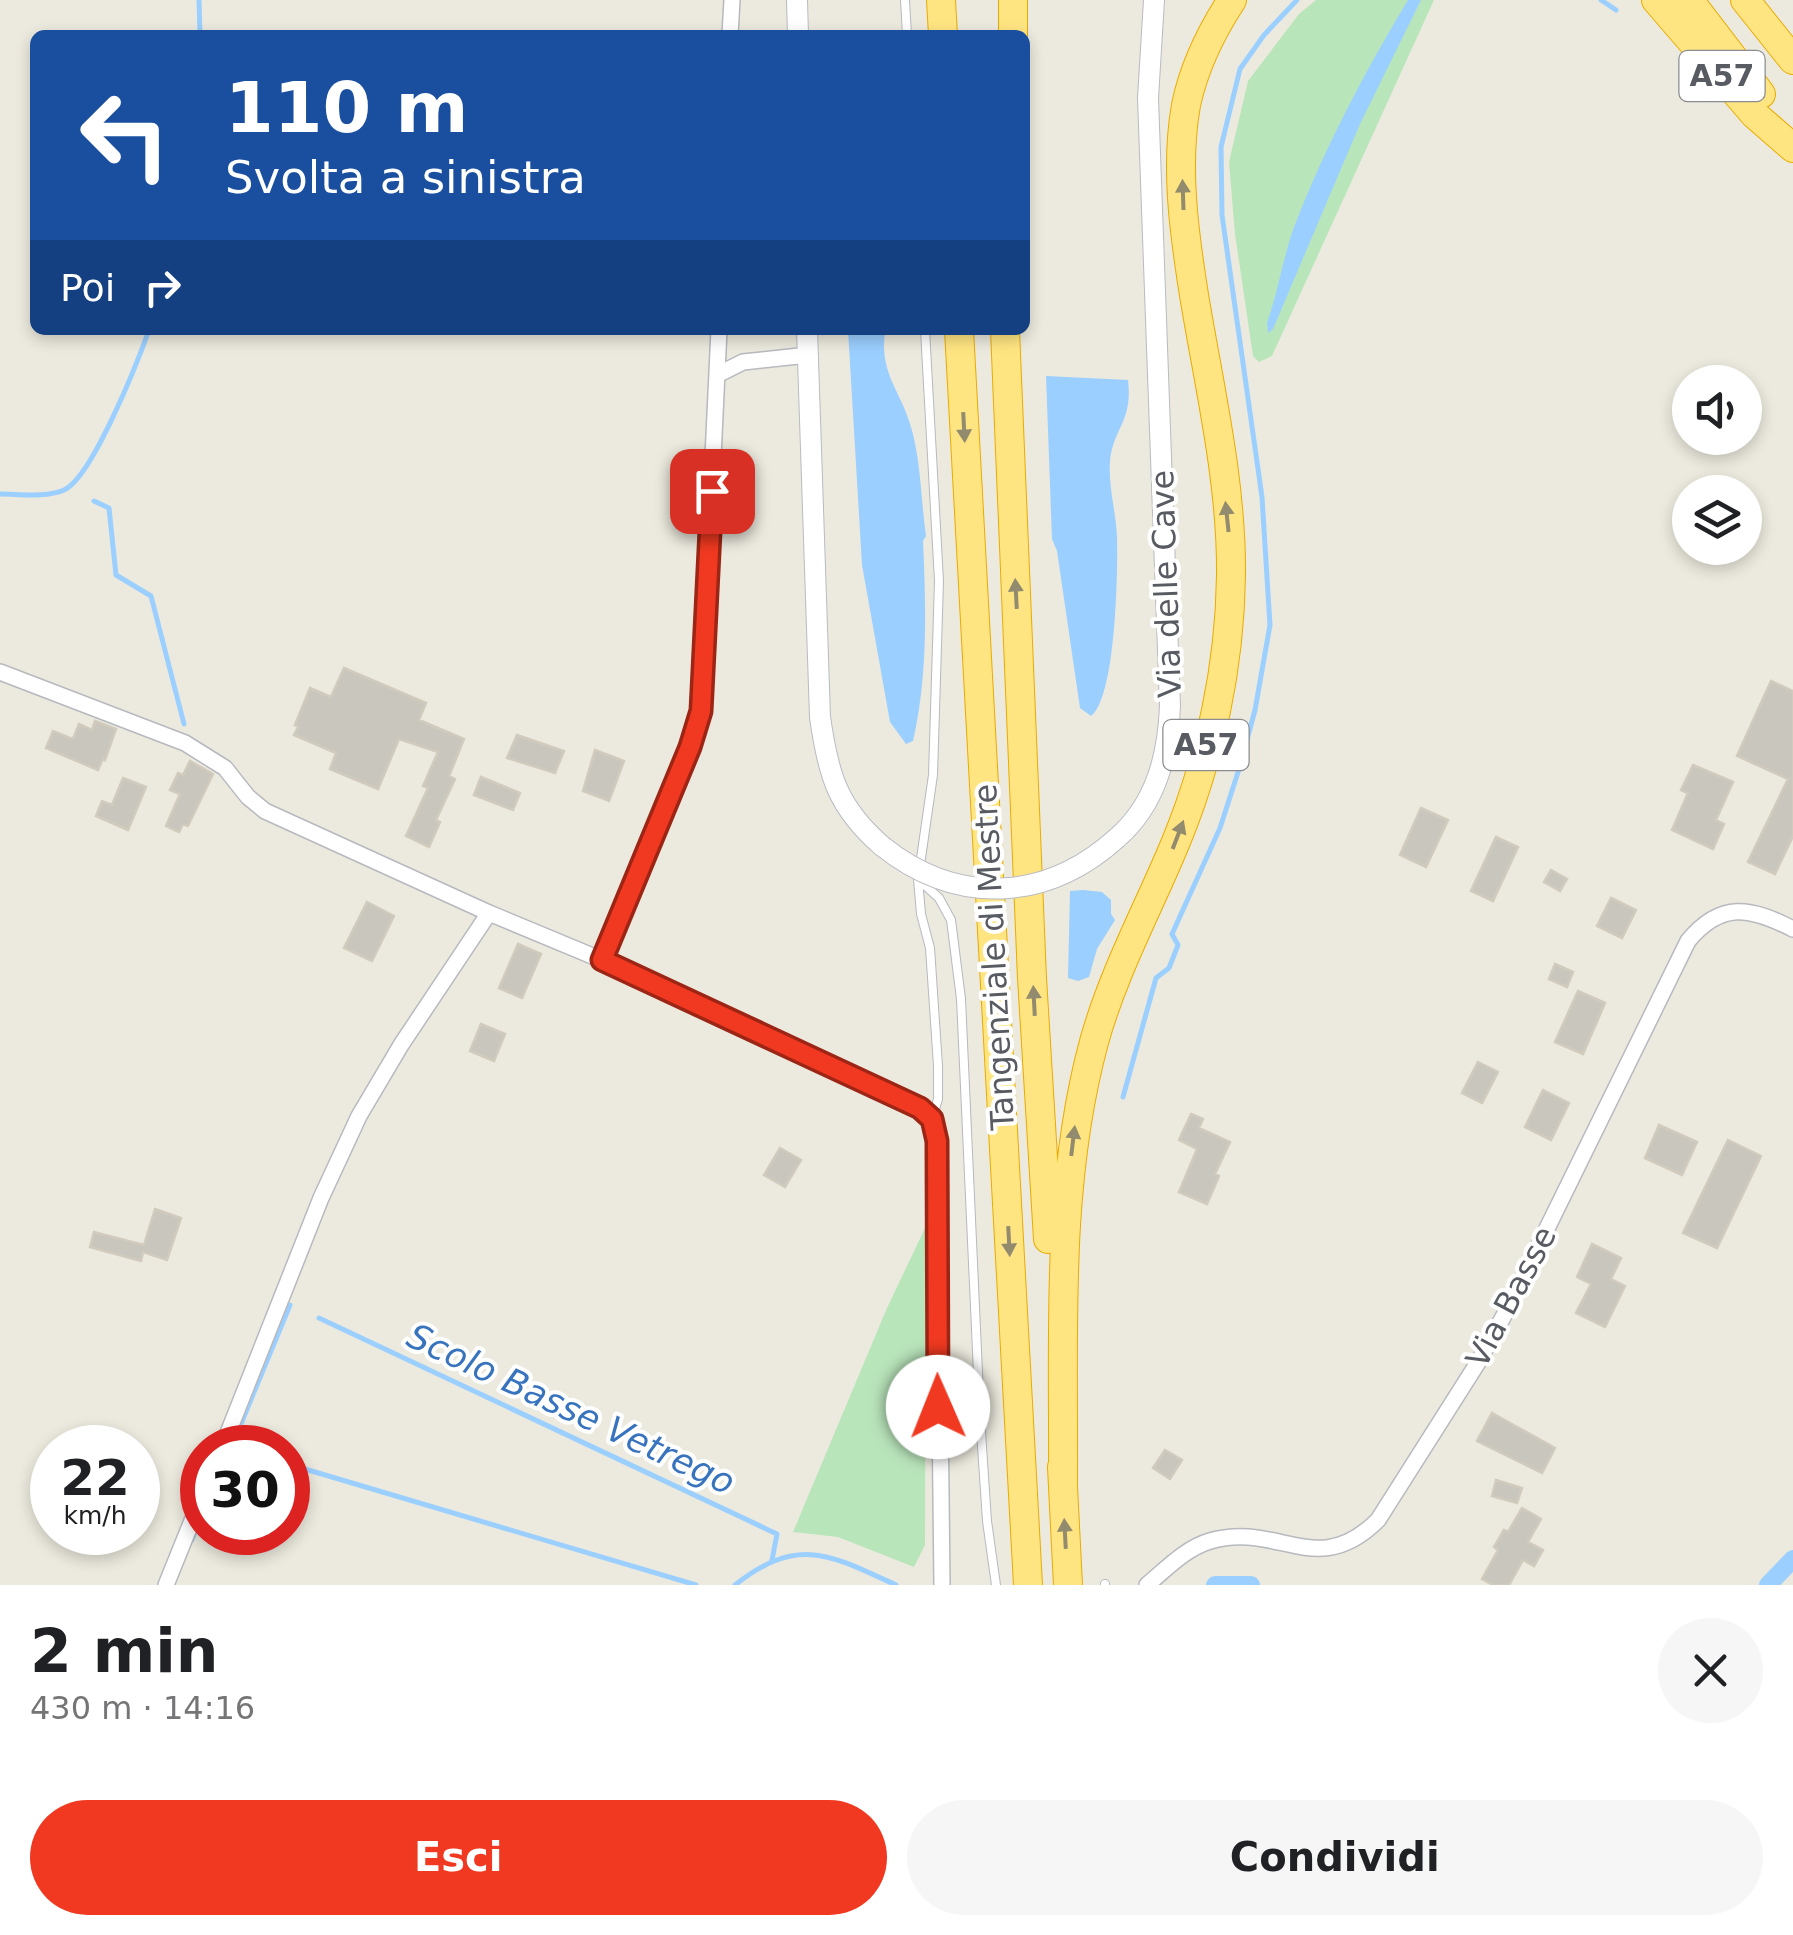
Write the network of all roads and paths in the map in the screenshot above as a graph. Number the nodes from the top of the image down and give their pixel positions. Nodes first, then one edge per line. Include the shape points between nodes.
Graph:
1 (732, 0) edge
2 (797, 0) edge
3 (905, 0) edge
4 (941, 0) edge
5 (1013, 0) edge
6 (1154, 0) edge
7 (1232, 0) edge
8 (1656, 0) edge
9 (1689, 0) edge
10 (1745, 0) edge
11 (730, 30) edge
12 (798, 30) edge
13 (907, 30) edge
14 (943, 30) edge
15 (1013, 30) edge
16 (1793, 60) edge
17 (1793, 134) edge
18 (1793, 148) edge
19 (719, 335) edge
20 (808, 335) edge
21 (925, 335) edge
22 (959, 335) edge
23 (1005, 335) edge
24 (808, 355) junction
25 (717, 375) junction
26 (0, 672) edge
27 (918, 879) junction
28 (489, 914) junction
29 (1793, 929) edge
30 (602, 960) junction
31 (932, 1119) junction
32 (231, 1425) edge
33 (1063, 1483) junction
34 (180, 1550) edge
35 (166, 1585) edge
36 (942, 1585) edge
37 (996, 1585) edge
38 (1028, 1585) edge
39 (1068, 1585) edge
40 (1147, 1585) edge

1 - 11 street
2 - 12 main road
3 - 13 lane
4 - 14 highway
5 - 15 highway
6 - 24 main road, Via delle Cave, bridge via 1148,98 1168,739 1143,808 1117,838 1072,871 1001,889 928,876 861,828 839,795 822,734
33 -> 7 highway, A57 via 1064,1210 1076,1117 1108,996 1198,778 1229,625 1228,531 1184,228 1182,138 1200,59
8 - 18 highway, A57
9 - 17 highway
10 - 16 highway
19 - 25 street
20 - 24 main road, Via delle Cave
21 - 27 lane via 939,626 932,775
22 -> 38 highway, Tangenziale di Mestre
33 -> 23 highway, A57 via 1032,978
24 - 25 street via 743,362
25 - 30 street via 701,711
26 - 28 street via 185,743 225,768 266,811
27 - 31 lane via 938,1066
27 - 37 lane via 950,920 961,999 980,1417
28 - 30 street
28 - 32 street via 359,1116
29 - 40 street, Via Basse via 1752,912 1733,912 1702,925 1688,941 1507,1310 1370,1528 1323,1550 1248,1538 1210,1541
30 - 31 street
31 - 36 street
39 -> 33 highway, A57
34 - 35 street

